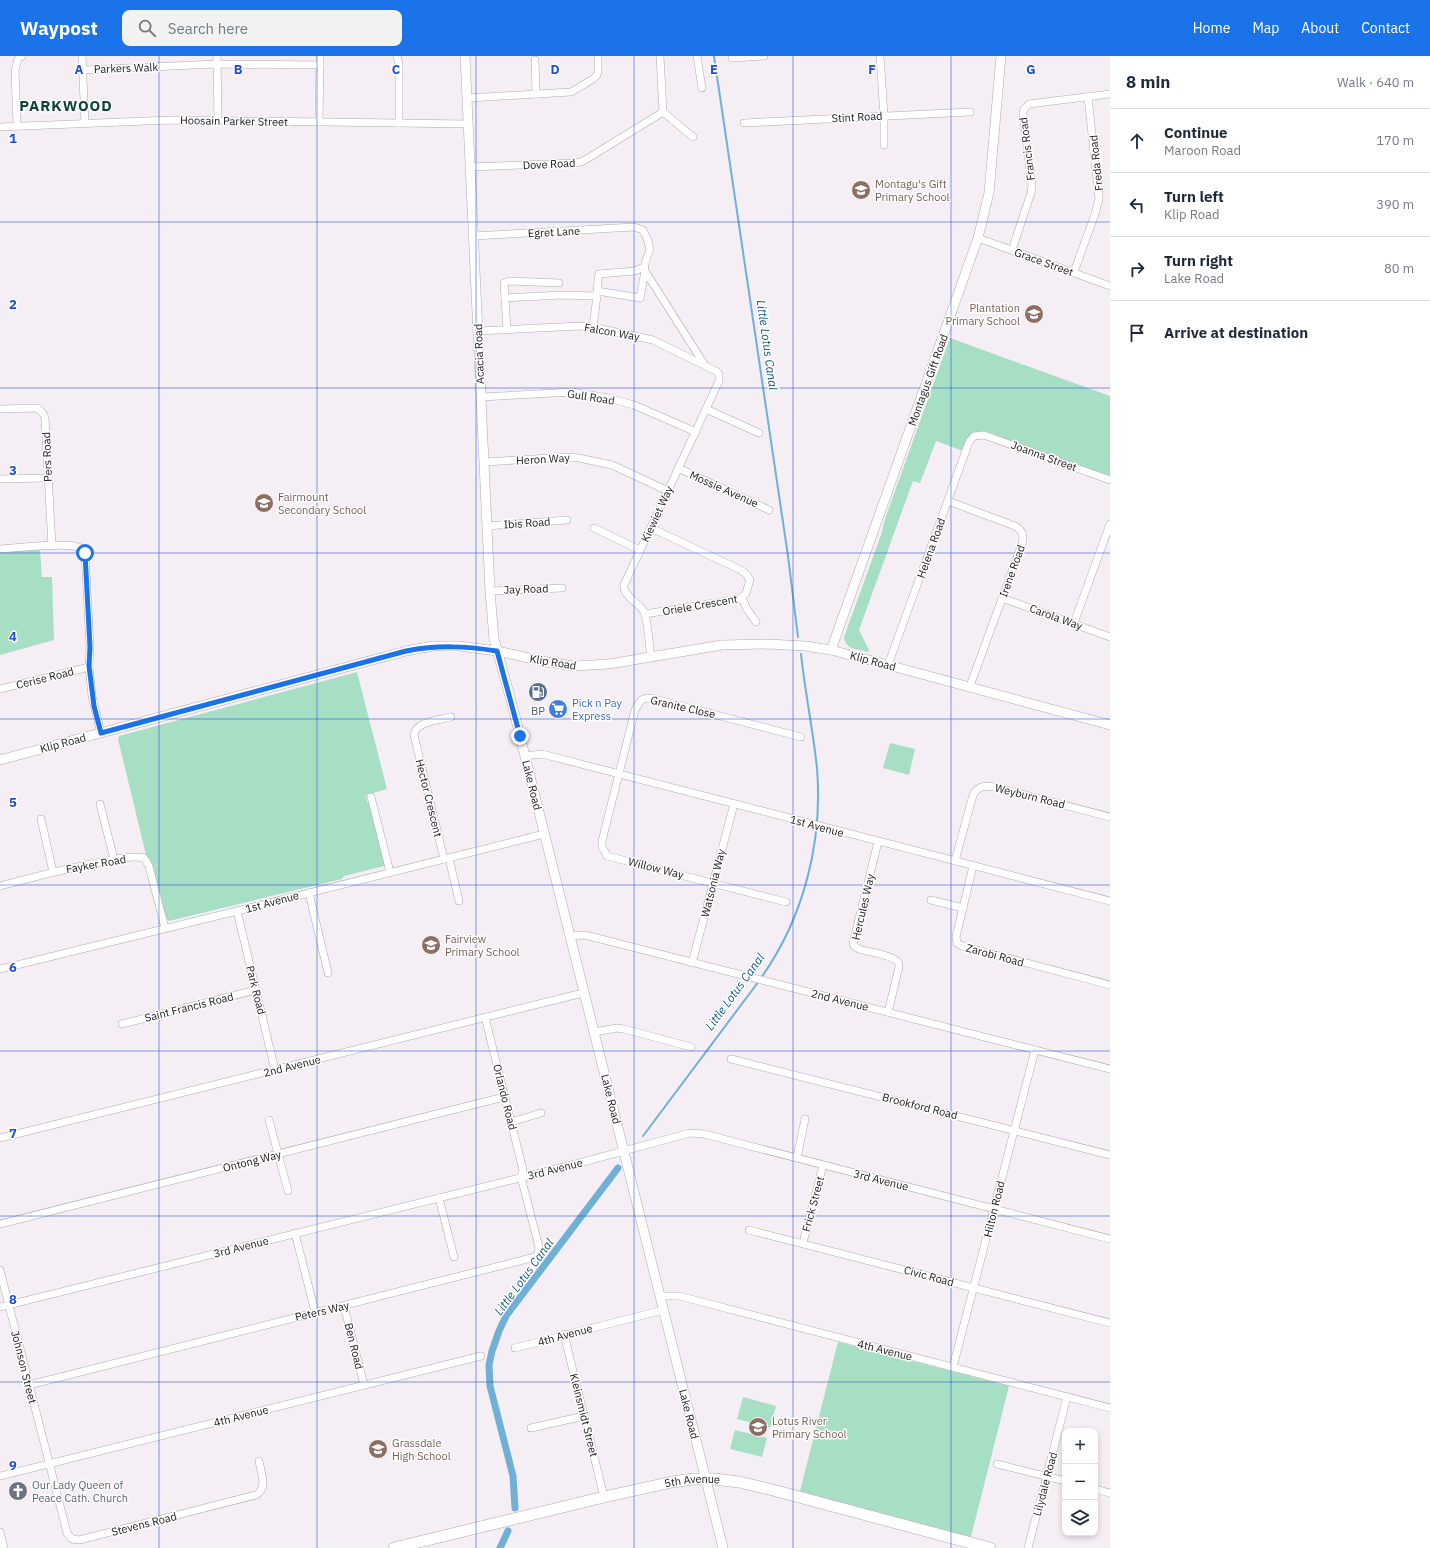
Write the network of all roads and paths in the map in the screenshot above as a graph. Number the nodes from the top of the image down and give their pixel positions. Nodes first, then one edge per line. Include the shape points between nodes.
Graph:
1 (22, 56) edge
2 (82, 56) edge
3 (320, 56) edge
4 (397, 56) edge
5 (465, 56) edge
6 (598, 56) edge
7 (660, 56) edge
8 (697, 56) edge
9 (764, 56) edge
10 (880, 56) edge
11 (1001, 56) edge
12 (732, 58) dead end
13 (217, 60) edge
14 (535, 60) dead end
15 (320, 65) junction
16 (82, 70) junction
17 (702, 88) dead end
18 (536, 94) junction
19 (1110, 94) edge
20 (1088, 97) junction
21 (468, 98) junction
22 (663, 112) junction
23 (970, 112) dead end
24 (884, 116) junction
25 (218, 121) junction
26 (319, 122) junction
27 (399, 123) junction
28 (744, 123) dead end
29 (85, 124) junction
30 (468, 124) junction
31 (17, 126) junction
32 (0, 127) edge
33 (693, 137) dead end
34 (884, 144) dead end
35 (470, 167) junction
36 (473, 236) junction
37 (978, 238) junction
38 (1012, 250) junction
39 (644, 269) junction
40 (1074, 272) junction
41 (559, 283) dead end
42 (1110, 286) edge
43 (597, 294) junction
44 (505, 298) junction
45 (593, 327) junction
46 (507, 329) junction
47 (478, 331) junction
48 (705, 365) junction
49 (716, 371) joint
50 (481, 397) junction
51 (0, 409) edge
52 (706, 410) junction
53 (696, 432) junction
54 (759, 433) dead end
55 (977, 435) joint
56 (484, 462) junction
57 (678, 468) junction
58 (48, 478) junction
59 (0, 479) edge
60 (1110, 480) edge
61 (668, 491) junction
62 (948, 501) junction
63 (769, 510) dead end
64 (567, 520) dead end
65 (1110, 524) edge
66 (487, 526) junction
67 (594, 528) dead end
68 (651, 528) junction
69 (52, 546) junction
70 (0, 549) edge
71 (640, 550) junction
72 (562, 588) dead end
73 (490, 590) junction
74 (742, 598) junction
75 (1002, 598) junction
76 (645, 614) junction
77 (756, 622) dead end
78 (1074, 623) junction
79 (1110, 637) edge
80 (831, 650) junction
81 (497, 651) junction
82 (651, 656) junction
83 (888, 665) junction
84 (89, 666) junction
85 (970, 686) junction
86 (0, 689) edge
87 (451, 717) dead end
88 (1110, 725) edge
89 (101, 733) junction
90 (801, 737) dead end
91 (524, 756) junction
92 (0, 760) edge
93 (619, 775) junction
94 (371, 797) dead end
95 (100, 804) dead end
96 (734, 804) junction
97 (1110, 817) edge
98 (41, 818) dead end
99 (544, 834) junction
100 (878, 842) junction
101 (447, 858) junction
102 (114, 859) junction
103 (955, 861) junction
104 (973, 866) junction
105 (53, 872) junction
106 (390, 872) junction
107 (713, 883) junction
108 (0, 886) edge
109 (309, 893) junction
110 (931, 900) dead end
111 (459, 901) dead end
112 (1110, 901) edge
113 (786, 902) dead end
114 (963, 908) junction
115 (237, 911) junction
116 (165, 928) junction
117 (570, 936) junction
118 (692, 963) junction
119 (0, 969) edge
120 (328, 972) dead end
121 (1110, 985) edge
122 (256, 990) junction
123 (583, 993) junction
124 (888, 1012) junction
125 (485, 1017) junction
126 (122, 1024) dead end
127 (594, 1032) junction
128 (691, 1047) dead end
129 (1035, 1050) junction
130 (730, 1059) dead end
131 (1110, 1069) edge
132 (275, 1070) junction
133 (504, 1097) junction
134 (541, 1113) dead end
135 (805, 1119) dead end
136 (269, 1120) dead end
137 (511, 1122) junction
138 (1014, 1130) junction
139 (0, 1138) edge
140 (623, 1151) junction
141 (278, 1154) junction
142 (1110, 1154) edge
143 (796, 1158) junction
144 (823, 1165) junction
145 (521, 1177) junction
146 (288, 1191) dead end
147 (439, 1198) junction
148 (994, 1209) junction
149 (0, 1224) edge
150 (749, 1230) dead end
151 (295, 1233) junction
152 (1110, 1239) edge
153 (803, 1243) junction
154 (454, 1257) dead end
155 (0, 1270) edge
156 (974, 1288) junction
157 (660, 1296) junction
158 (9, 1305) junction
159 (344, 1306) junction
160 (0, 1307) edge
161 (663, 1310) junction
162 (315, 1312) junction
163 (1110, 1323) edge
164 (564, 1334) junction
165 (515, 1348) dead end
166 (481, 1356) dead end
167 (953, 1367) junction
168 (29, 1385) junction
169 (364, 1386) junction
170 (1067, 1397) junction
171 (1110, 1408) edge
172 (584, 1416) junction
173 (531, 1428) dead end
174 (259, 1461) dead end
175 (49, 1464) junction
176 (997, 1464) dead end
177 (0, 1476) edge
178 (1047, 1476) junction
179 (704, 1479) junction
180 (1062, 1480) edge
181 (1098, 1490) edge
182 (1110, 1493) edge
183 (604, 1497) junction
184 (0, 1532) edge
185 (4, 1548) edge
186 (394, 1548) edge
187 (723, 1548) edge
188 (990, 1548) edge
189 (1028, 1548) edge

1 - 31 street via 18,59 15,70
2 - 16 street, Parkers Walk
3 - 15 street
4 - 27 street
5 - 21 street, Acacia Road
6 - 18 street via 598,71 593,79 571,92
7 - 22 street
8 - 17 street
9 - 12 street
10 - 24 street
11 - 37 street, Montagus Gift Road via 989,193
13 - 15 street, Parkers Walk
13 - 16 street, Parkers Walk
13 - 25 street
14 - 18 street
15 - 26 street
16 - 29 street, Parkers Walk
18 - 21 street
19 - 20 street, Francis Road
20 - 38 street, Francis Road via 1029,104 1024,109 1032,185
20 - 40 street, Freda Road via 1099,199
21 - 30 street, Acacia Road
22 - 33 street
22 - 35 street, Dove Road via 581,162
23 - 24 street, Stint Road
24 - 28 street, Stint Road
24 - 34 street
25 - 26 street, Hoosain Parker Street
25 - 29 street, Hoosain Parker Street via 171,120
26 - 27 street, Hoosain Parker Street
27 - 30 street, Hoosain Parker Street
29 - 31 street, Hoosain Parker Street
30 - 35 street, Acacia Road
31 - 32 street, Hoosain Parker Street
35 - 36 street, Acacia Road
36 - 39 street, Egret Lane via 634,227 643,230 649,244
36 - 47 street, Acacia Road
37 - 38 street, Grace Street
37 - 80 street, Montagus Gift Road
38 - 40 street, Grace Street
39 - 43 street via 600,273
39 - 43 street via 640,298
39 - 48 street
40 - 42 street, Grace Street
41 - 44 street via 510,281 504,283
43 - 44 street
43 - 45 street
44 - 46 street
45 - 46 street, Falcon Way
45 - 48 street, Falcon Way via 653,340
46 - 47 street, Falcon Way
47 - 50 street, Acacia Road
48 - 49 street, Falcon Way
49 - 52 street, Kiewiet Way via 719,374 719,381
50 - 53 street, Gull Road via 582,393 634,405
50 - 56 street, Acacia Road
51 - 58 street, Pers Road via 37,408 43,413 46,423
52 - 53 street, Kiewiet Way
52 - 54 street
53 - 57 street, Kiewiet Way
55 - 60 street, Joanna Street via 984,435
55 - 62 street, Helena Road via 969,442
56 - 61 street, Heron Way via 579,458 612,466
56 - 66 street, Acacia Road
57 - 61 street, Kiewiet Way
57 - 63 street, Mossie Avenue
58 - 59 street
58 - 69 street, Pers Road
61 - 68 street, Kiewiet Way
62 - 75 street, Irene Road via 1016,526 1022,532 1022,544
62 - 83 street, Helena Road
64 - 66 street, Ibis Road
65 - 78 street
66 - 73 street, Acacia Road
67 - 71 street
68 - 71 street, Kiewiet Way
68 - 74 street, Oriele Crescent via 741,570 750,580
69 - 70 street
69 - 84 street via 77,547 85,553
71 - 76 street, Kiewiet Way via 624,588
72 - 73 street, Jay Road
73 - 81 street, Acacia Road
74 - 76 street, Oriele Crescent
74 - 77 street via 746,609
75 - 78 street, Carola Way
75 - 85 street, Irene Road
76 - 82 street
78 - 79 street, Carola Way
80 - 82 street, Klip Road via 791,645 722,645
80 - 83 street, Klip Road
81 - 82 street, Klip Road via 574,666 609,664
81 - 89 street, Klip Road via 451,646 421,648
81 - 91 street, Lake Road
83 - 85 street, Klip Road
84 - 86 street, Cerise Road
84 - 89 street via 93,701
85 - 88 street, Klip Road
87 - 101 street, Hector Crescent via 420,725 415,729 414,738
89 - 92 street, Klip Road
90 - 93 street, Granite Close via 648,698 641,700 635,710
91 - 93 street, 1st Avenue via 542,754
91 - 99 street, Lake Road
93 - 96 street, 1st Avenue
93 - 107 street, Willow Way via 602,841 607,856
94 - 106 street
95 - 102 street
96 - 100 street, 1st Avenue
96 - 107 street, Watsonia Way
97 - 103 street, Weyburn Road via 983,786 973,795
98 - 105 street
99 - 101 street, 1st Avenue
99 - 117 street, Lake Road
100 - 103 street, 1st Avenue
100 - 124 street, Hercules Way via 853,943 859,949 898,962
101 - 106 street, 1st Avenue
101 - 111 street, Hector Crescent
102 - 105 street, Fayker Road
102 - 116 street, Fayker Road via 139,857 148,862
103 - 104 street, 1st Avenue
104 - 112 street, 1st Avenue
104 - 114 street, Zarobi Road
105 - 108 street, Fayker Road
106 - 109 street, 1st Avenue
107 - 113 street, Willow Way
107 - 118 street, Watsonia Way
109 - 115 street, 1st Avenue
109 - 120 street
110 - 114 street
114 - 121 street, Zarobi Road via 956,937 957,943 962,946
115 - 116 street, 1st Avenue
115 - 122 street, Park Road
116 - 119 street, 1st Avenue
117 - 118 street, 2nd Avenue via 585,935
117 - 123 street, Lake Road
118 - 124 street, 2nd Avenue
122 - 126 street, Saint Francis Road
122 - 132 street, Park Road
123 - 125 street, 2nd Avenue
123 - 127 street, Lake Road
124 - 129 street, 2nd Avenue
125 - 132 street, 2nd Avenue
125 - 133 street, Orlando Road
127 - 128 street via 624,1029
127 - 140 street, Lake Road
129 - 131 street, 2nd Avenue
129 - 138 street, Hilton Road
130 - 138 street, Brookford Road
132 - 139 street, 2nd Avenue
133 - 137 street, Orlando Road
133 - 141 street, Ontong Way
134 - 137 street
135 - 143 street
136 - 141 street
137 - 145 street, Orlando Road via 523,1170
138 - 142 street, Brookford Road
138 - 148 street, Hilton Road
140 - 143 street, 3rd Avenue via 696,1133
140 - 145 street, 3rd Avenue
140 - 157 street, Lake Road
141 - 146 street
141 - 149 street, Ontong Way
143 - 144 street, 3rd Avenue
144 - 148 street, 3rd Avenue
144 - 153 street, Frick Street
145 - 147 street, 3rd Avenue
145 - 159 street, Peters Way via 539,1247 535,1257
147 - 151 street, 3rd Avenue
147 - 154 street
148 - 152 street, 3rd Avenue
148 - 156 street, Hilton Road
150 - 153 street, Civic Road
151 - 158 street, 3rd Avenue
151 - 162 street
153 - 156 street, Civic Road
155 - 158 street, Johnson Street
156 - 163 street, Civic Road
156 - 167 street, Hilton Road
157 - 161 street, Lake Road
157 - 167 street, 4th Avenue via 679,1296
158 - 160 street, 3rd Avenue
158 - 168 street, Johnson Street
159 - 162 street, Peters Way
159 - 169 street, Ben Road
161 - 164 street, 4th Avenue
161 - 179 street, Lake Road
162 - 168 street, Peters Way
164 - 165 street, 4th Avenue
164 - 172 street, Kleinsmidt Street
166 - 169 street, 4th Avenue
167 - 170 street, 4th Avenue
168 - 175 street, Johnson Street
169 - 175 street, 4th Avenue
170 - 171 street, 4th Avenue
170 - 178 street, Lilydale Road
172 - 173 street
172 - 183 street, Kleinsmidt Street
174 - 175 street, Stevens Road via 263,1486 256,1495 79,1540 72,1539 67,1533
175 - 177 street, 4th Avenue
176 - 178 street
178 - 180 street
178 - 189 street, Lilydale Road
179 - 183 main road, 5th Avenue via 658,1484
179 - 187 street, Lake Road
179 - 188 main road, 5th Avenue via 732,1481 769,1489
181 - 182 street
183 - 186 main road, 5th Avenue
184 - 185 street

